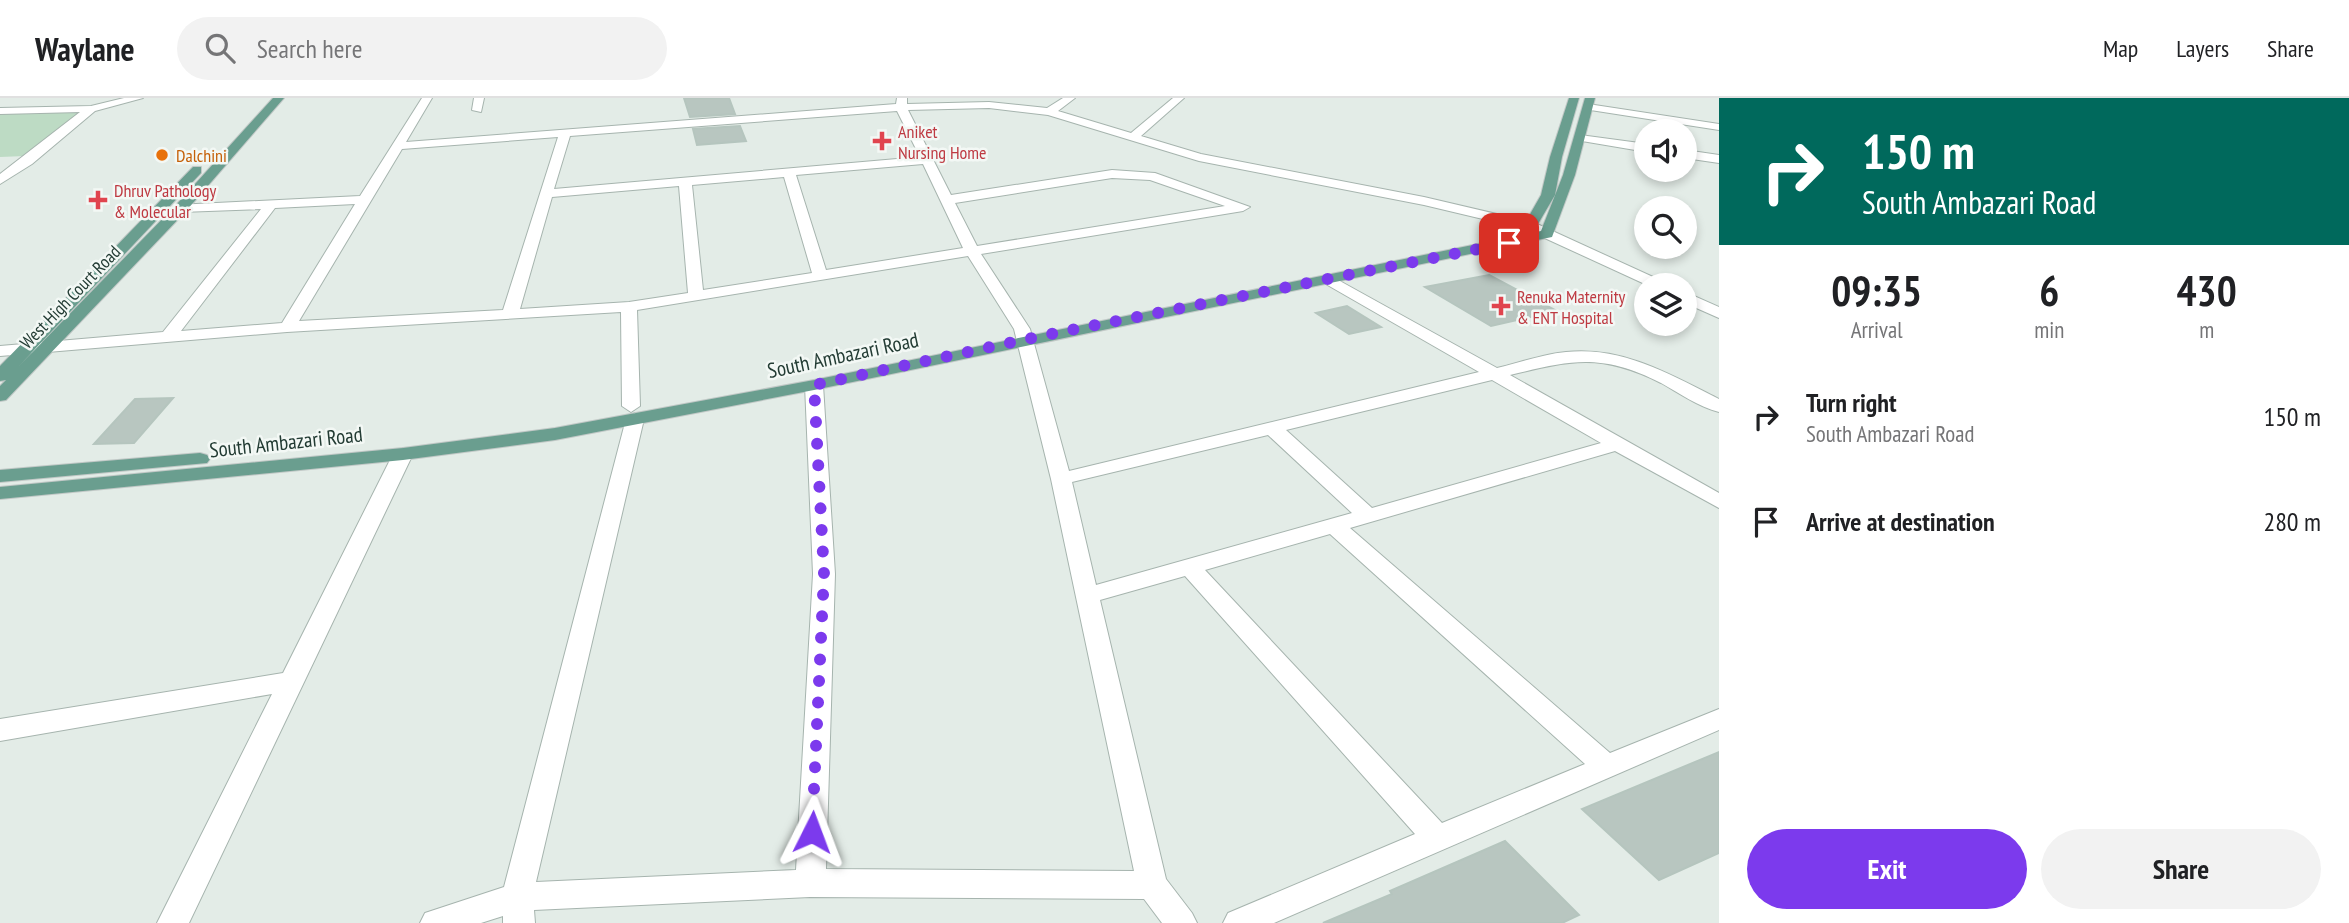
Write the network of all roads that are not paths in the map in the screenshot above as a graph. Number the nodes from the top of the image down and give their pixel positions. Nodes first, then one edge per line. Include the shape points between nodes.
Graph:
1 (138, 98) edge
2 (267, 98) edge
3 (279, 98) edge
4 (427, 98) edge
5 (479, 98) edge
6 (1070, 98) edge
7 (1179, 98) edge
8 (1584, 101) edge
9 (901, 102) edge
10 (989, 102) edge
11 (91, 109) junction
12 (477, 110) dead end
13 (0, 111) edge
14 (1049, 112) junction
15 (1719, 127) edge
16 (565, 133) junction
17 (1134, 136) junction
18 (1580, 138) junction
19 (398, 146) junction
20 (1634, 146) edge
21 (1697, 156) edge
22 (1199, 157) junction
23 (1719, 159) edge
24 (927, 160) junction
25 (28, 161) junction
26 (0, 162) edge
27 (789, 172) junction
28 (1151, 176) junction
29 (0, 180) edge
30 (685, 181) junction
31 (547, 194) junction
32 (365, 200) junction
33 (947, 200) junction
34 (271, 204) junction
35 (181, 208) junction
36 (1530, 226) junction
37 (1547, 234) junction
38 (972, 251) junction
39 (1634, 274) edge
40 (820, 276) junction
41 (1329, 279) junction
42 (696, 296) junction
43 (1697, 303) edge
44 (629, 307) junction
45 (1719, 313) edge
46 (510, 314) junction
47 (287, 327) junction
48 (1023, 334) junction
49 (168, 337) junction
50 (47, 348) junction
51 (24, 349) junction
52 (0, 351) edge
53 (1498, 375) junction
54 (0, 376) edge
55 (814, 385) junction
56 (0, 396) edge
57 (1719, 406) edge
58 (633, 412) junction
59 (1272, 428) junction
60 (1619, 444) junction
61 (403, 453) junction
62 (0, 476) edge
63 (1061, 479) junction
64 (0, 493) edge
65 (1719, 502) edge
66 (1368, 516) junction
67 (1334, 526) junction
68 (1190, 566) junction
69 (1087, 596) junction
70 (292, 681) junction
71 (1719, 719) edge
72 (0, 730) edge
73 (1607, 766) junction
74 (1437, 838) junction
75 (810, 883) junction
76 (1152, 885) junction
77 (518, 910) edge
78 (173, 923) edge
79 (436, 923) edge
80 (1181, 923) edge
81 (1239, 923) edge

1 - 11 street
2 - 51 main road
3 - 35 main road, West High Court Road
4 - 19 street
5 - 12 street
6 - 14 street
7 - 17 street
8 - 15 street
8 - 18 main road
8 - 36 main road via 1556,157 1548,195
9 - 10 street
9 - 16 street
9 - 24 street
10 - 14 street
11 - 13 street
11 - 25 street
14 - 17 street
16 - 19 street
16 - 31 street
17 - 22 street
18 - 20 street
18 - 37 main road
19 - 32 street
21 - 23 street
22 - 28 street
22 - 36 street
24 - 27 street
24 - 33 street
25 - 26 street
25 - 29 street
27 - 30 street
27 - 40 street
28 - 33 street via 1112,174
28 - 38 street via 1243,207
30 - 31 street
30 - 42 street
31 - 46 street
32 - 34 street
32 - 47 street
33 - 38 street
34 - 35 street
34 - 49 street
35 - 50 main road, West High Court Road
36 - 37 street
36 - 48 main road, South Ambazari Road
37 - 39 street
37 - 41 main road, South Ambazari Road
38 - 40 street
38 - 48 street
40 - 42 street
41 - 48 main road, South Ambazari Road
41 - 53 street
42 - 44 street
43 - 45 street
44 - 46 street
44 - 58 street
46 - 47 street
47 - 49 street
48 - 55 main road, South Ambazari Road
48 - 58 main road, South Ambazari Road
48 - 63 street
49 - 50 street
50 - 51 street
50 - 56 main road, West High Court Road
51 - 52 street
51 - 54 main road
53 - 57 street via 1564,357 1600,356 1642,367
53 - 59 street
53 - 60 street
55 - 58 main road, South Ambazari Road
55 - 75 street via 824,574
58 - 61 main road, South Ambazari Road via 555,434
58 - 62 main road, South Ambazari Road via 427,440
58 - 77 street
59 - 63 street
59 - 66 street
60 - 65 street
60 - 66 street
61 - 64 main road, South Ambazari Road
61 - 70 street
63 - 69 street
66 - 67 street
67 - 68 street
67 - 73 street
68 - 69 street
68 - 74 street
69 - 76 street
70 - 72 street
70 - 78 street
71 - 73 street
73 - 74 street
74 - 81 street
75 - 76 street
75 - 77 street
76 - 80 street
77 - 79 street

